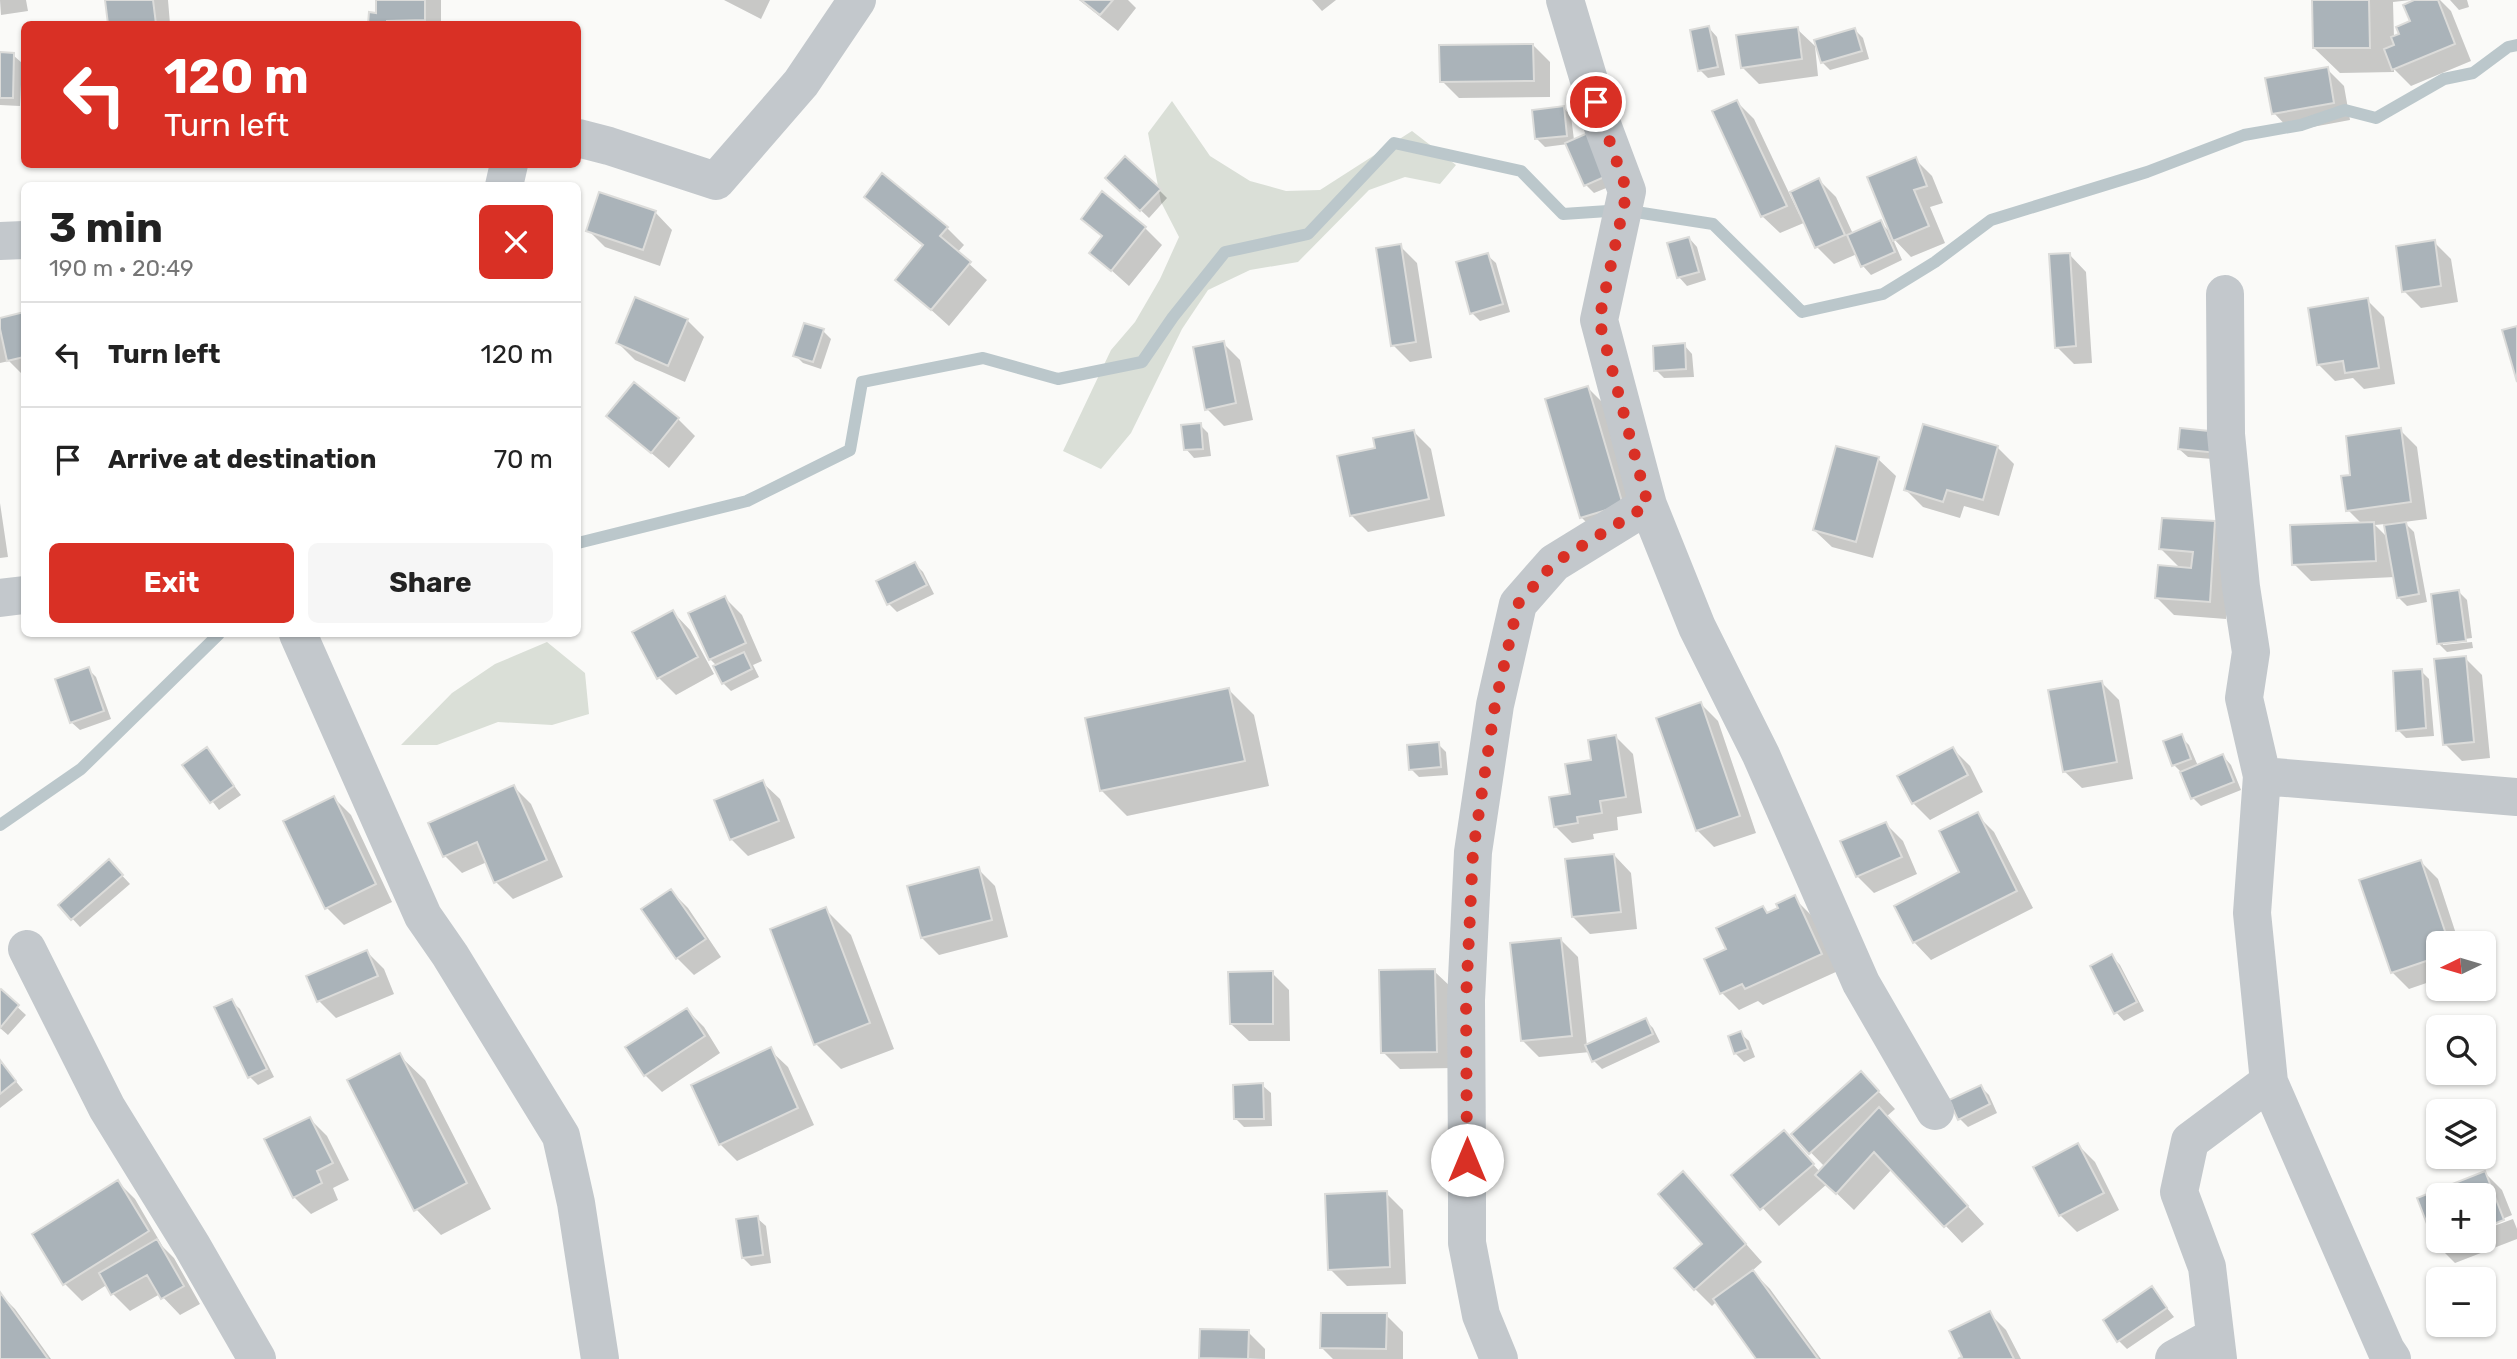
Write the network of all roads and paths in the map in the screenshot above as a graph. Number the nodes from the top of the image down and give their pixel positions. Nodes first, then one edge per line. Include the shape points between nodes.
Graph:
1 (857, 0) edge
2 (1565, 0) edge
3 (581, 139) edge
4 (21, 240) edge
5 (0, 241) edge
6 (2225, 294) dead end
7 (1648, 505) junction
8 (21, 595) edge
9 (0, 598) edge
10 (300, 637) edge
11 (2262, 776) junction
12 (2517, 797) edge
13 (27, 949) dead end
14 (2269, 1082) junction
15 (1934, 1111) dead end
16 (2216, 1348) edge
17 (257, 1359) edge
18 (600, 1359) edge
19 (1499, 1359) edge
20 (2174, 1359) edge
21 (2392, 1359) edge

1 - 3 street via 801,83 716,181
2 - 7 street via 1627,191 1599,320
4 - 5 street
6 - 11 street via 2226,435 2251,652 2244,698
7 - 15 street via 1698,627 1761,755 1861,983
7 - 19 street via 1554,563 1518,604 1495,705 1473,852 1466,1147 1467,1243 1482,1315
8 - 9 street
10 - 18 street via 424,916 561,1136
11 - 12 street
11 - 14 street via 2252,913
13 - 17 street via 107,1108
14 - 16 street via 2190,1141 2179,1192 2207,1267
14 - 21 street
16 - 20 street

